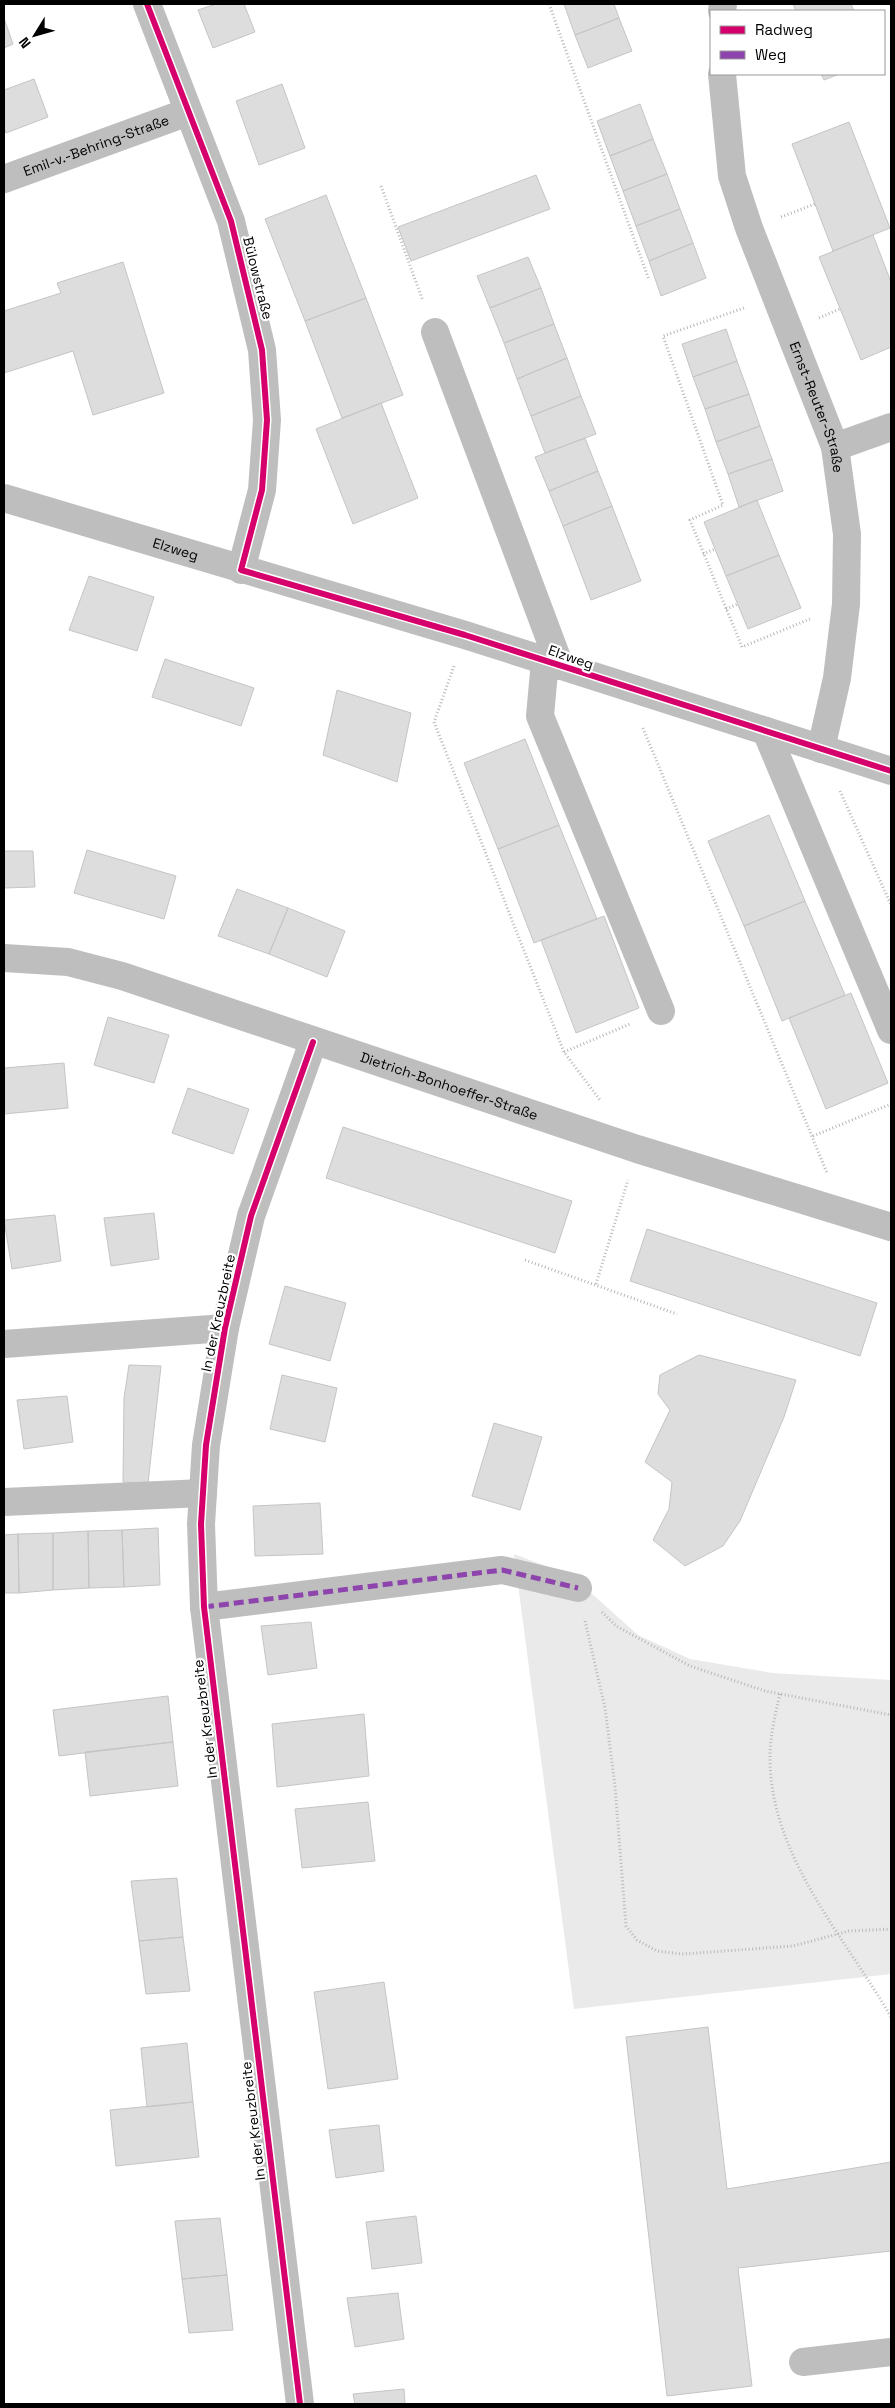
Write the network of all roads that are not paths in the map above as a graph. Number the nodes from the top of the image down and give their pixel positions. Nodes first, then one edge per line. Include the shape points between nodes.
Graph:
1 (147, 4) edge
2 (722, 75) edge
3 (188, 112) junction
4 (4, 179) edge
5 (435, 332) road end
6 (891, 427) edge
7 (835, 447) junction
8 (4, 498) edge
9 (242, 570) junction
10 (552, 664) junction
11 (766, 731) junction
12 (822, 749) junction
13 (891, 772) edge
14 (4, 958) edge
15 (660, 1011) dead end
16 (891, 1030) edge
17 (313, 1042) junction
18 (891, 1227) edge
19 (225, 1328) junction
20 (4, 1344) edge
21 (203, 1493) junction
22 (4, 1502) edge
23 (578, 1588) road end
24 (204, 1607) junction
25 (891, 2352) edge
26 (804, 2362) dead end
27 (300, 2404) edge

1 - 3 street, Bülowstraße
2 - 7 street, Ernst-Reuter-Straße via 732,176
3 - 4 street, Emil-v.-Behring-Straße
3 - 9 street, Bülowstraße via 231,221 262,350 267,420 262,490
5 - 10 street
6 - 7 street
7 - 12 street, Ernst-Reuter-Straße via 847,534 846,604 837,678
8 - 9 street, Elzweg
9 - 10 street, Elzweg via 465,635
10 - 11 street, Elzweg
10 - 15 street via 540,716
11 - 12 street, Elzweg
11 - 16 street
12 - 13 street, Elzweg
14 - 17 street, Dietrich-Bonhoeffer-Straße via 68,962 122,976
17 - 18 street, Dietrich-Bonhoeffer-Straße via 637,1149
17 - 19 street, In der Kreuzbreite via 251,1216
19 - 20 street, In der Kreuzbreite
19 - 21 street, In der Kreuzbreite via 206,1445
21 - 22 street
21 - 24 street, In der Kreuzbreite
23 - 24 street via 502,1570
24 - 27 street, In der Kreuzbreite
25 - 26 street

